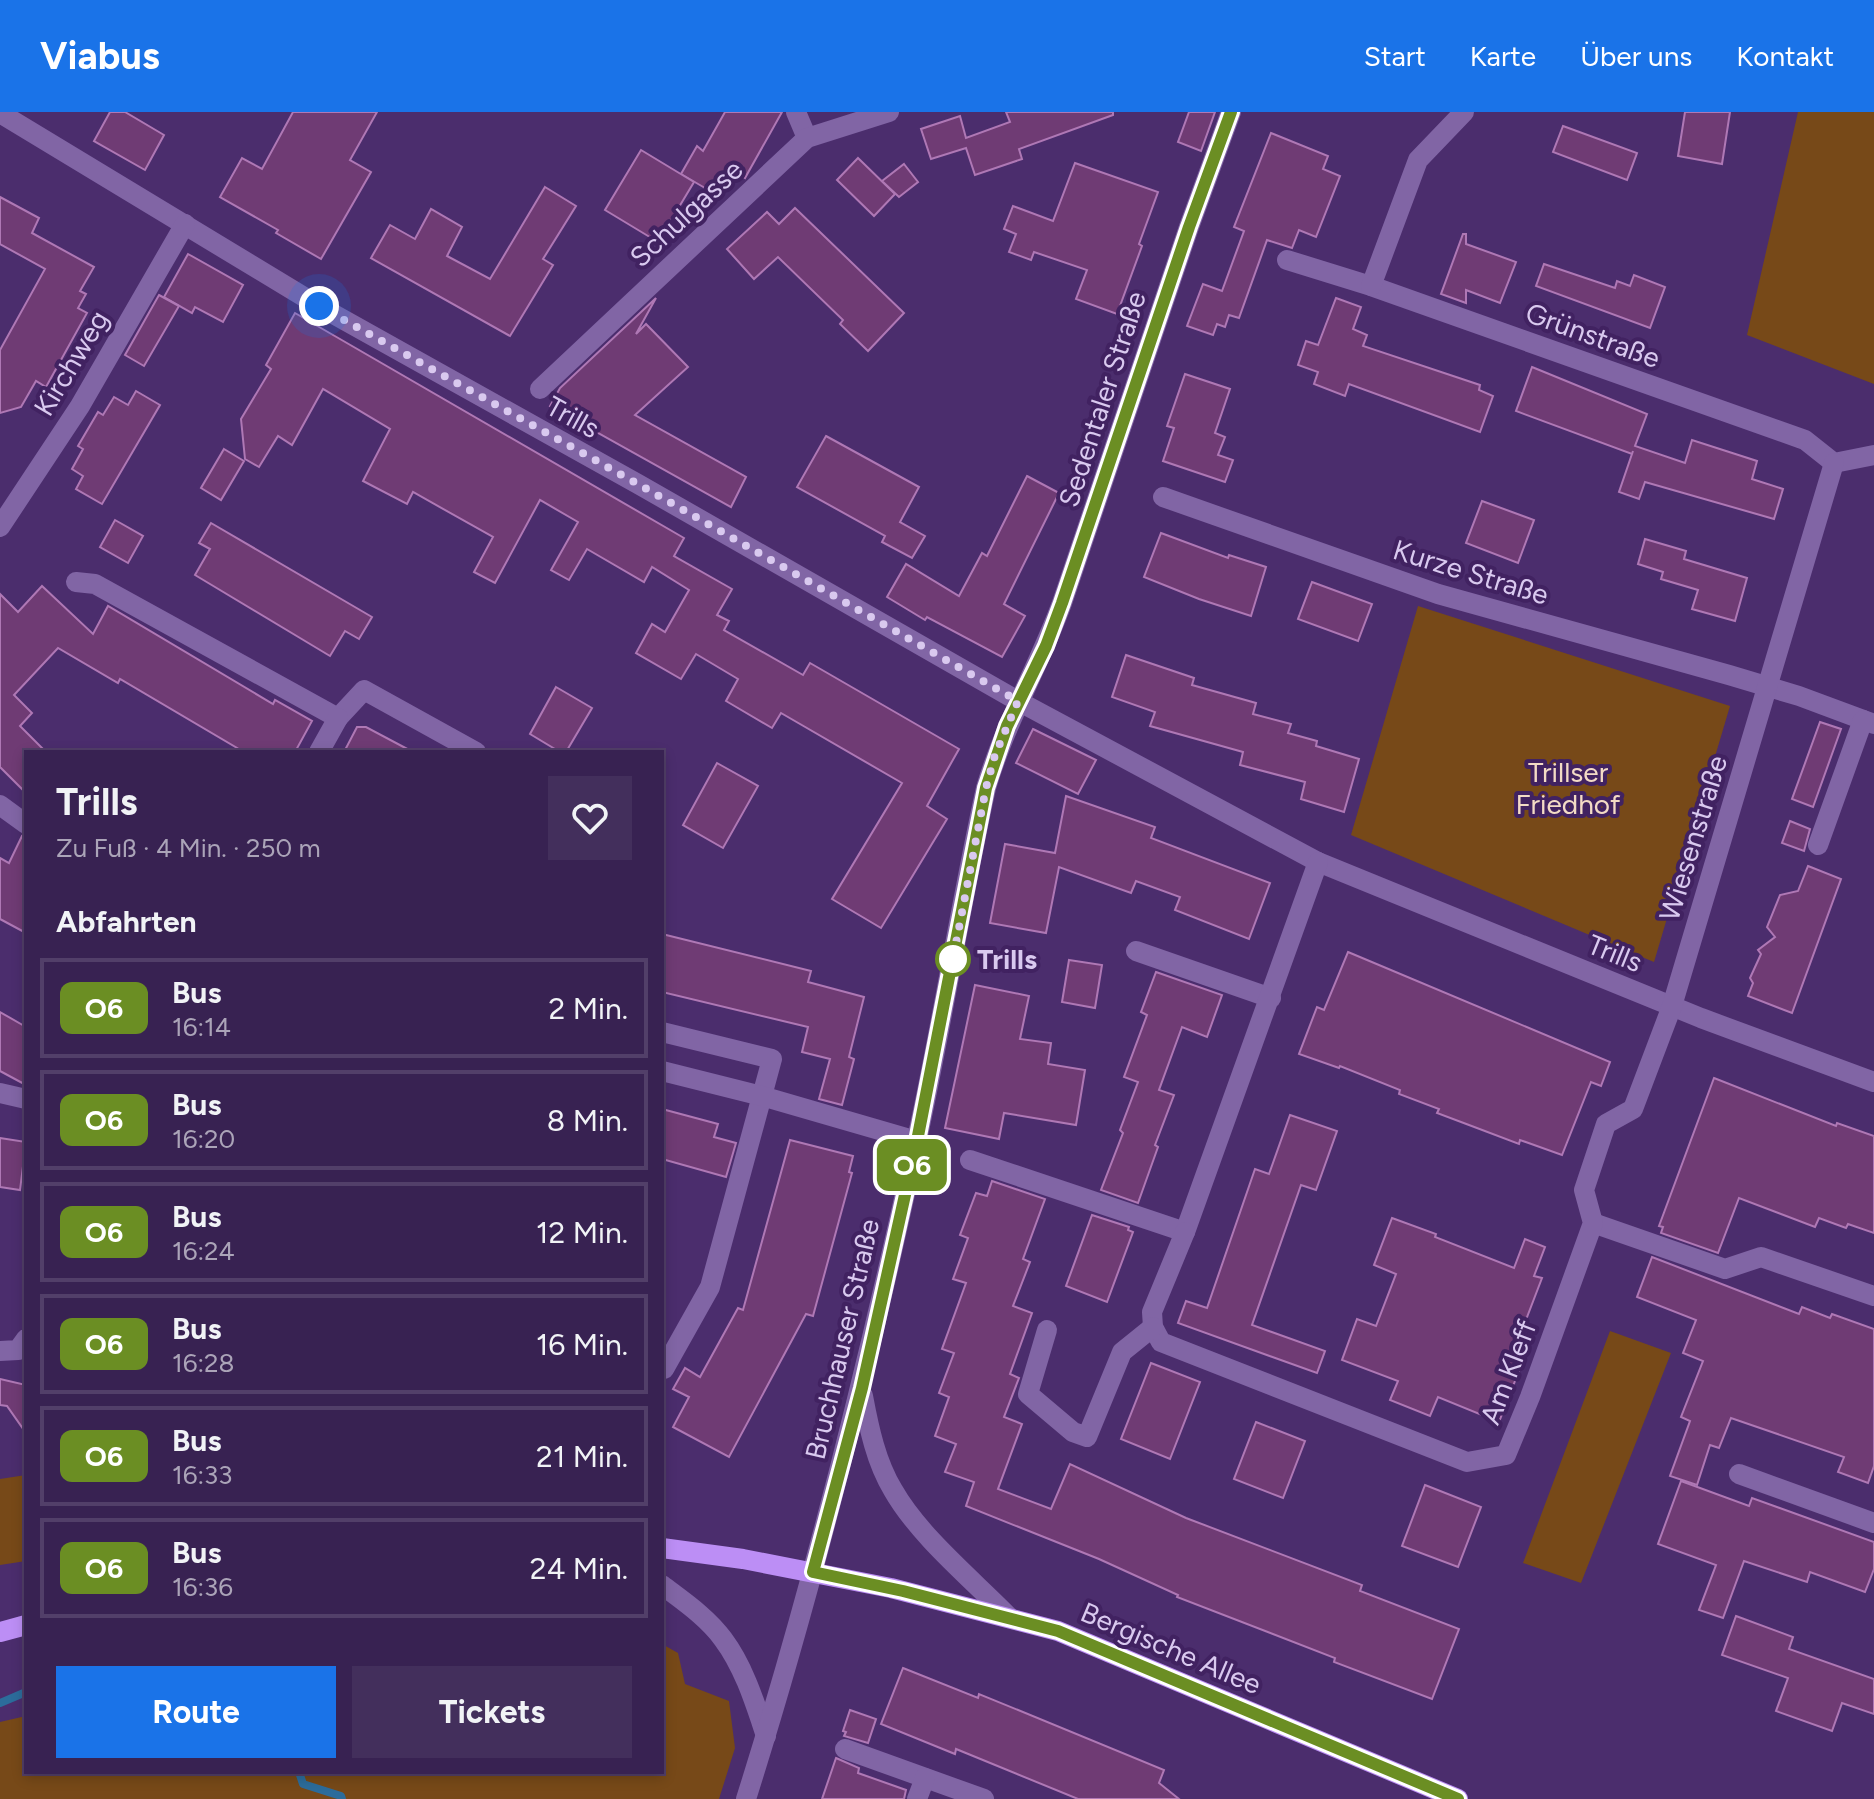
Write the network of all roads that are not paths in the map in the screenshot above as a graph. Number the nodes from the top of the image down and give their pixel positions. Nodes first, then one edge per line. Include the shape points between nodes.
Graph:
1 (796, 112) edge
2 (889, 112) edge
3 (1231, 112) edge
4 (1464, 112) edge
5 (0, 113) edge
6 (807, 138) junction
7 (185, 224) junction
8 (1287, 260) dead end
9 (1371, 286) junction
10 (540, 389) dead end
11 (1874, 455) edge
12 (1834, 463) junction
13 (1163, 497) dead end
14 (0, 527) edge
15 (76, 582) dead end
16 (1767, 687) junction
17 (1018, 701) junction
18 (338, 718) junction
19 (1869, 722) edge
20 (320, 750) edge
21 (472, 750) edge
22 (0, 805) edge
23 (24, 823) edge
24 (1818, 845) dead end
25 (1318, 862) junction
26 (1136, 951) dead end
27 (1271, 998) junction
28 (1672, 1006) junction
29 (664, 1032) edge
30 (664, 1072) edge
31 (1874, 1082) edge
32 (0, 1093) edge
33 (762, 1096) junction
34 (24, 1099) edge
35 (917, 1141) junction
36 (970, 1160) dead end
37 (1593, 1223) junction
38 (1185, 1232) junction
39 (1874, 1296) edge
40 (1153, 1327) junction
41 (1047, 1330) dead end
42 (24, 1342) edge
43 (0, 1351) edge
44 (664, 1369) edge
45 (862, 1388) junction
46 (1739, 1474) dead end
47 (1874, 1523) edge
48 (664, 1548) edge
49 (813, 1572) junction
50 (664, 1587) edge
51 (1010, 1618) junction
52 (24, 1626) edge
53 (0, 1632) edge
54 (766, 1736) junction
55 (845, 1749) dead end
56 (925, 1778) junction
57 (746, 1799) edge
58 (917, 1799) edge
59 (984, 1799) edge
60 (1458, 1799) edge

1 - 6 street
2 - 6 street, Schulgasse
3 - 17 street, Sedentaler Straße via 1062,603
4 - 9 street via 1418,160
5 - 7 street, Trills
6 - 10 street, Schulgasse
7 - 14 street, Kirchweg via 80,406
7 - 17 street, Trills via 319,306
8 - 9 street, Grünstraße
9 - 12 street, Grünstraße via 1805,440
11 - 12 street
12 - 16 street, Wiesenstraße
13 - 16 street, Kurze Straße via 1438,594
15 - 18 street via 95,584
16 - 19 street
16 - 28 street, Wiesenstraße
17 - 25 street, Trills
17 - 35 street, Bruchhauser Straße via 986,788
18 - 20 street
18 - 21 street via 364,690
19 - 24 street
22 - 23 street
25 - 27 street
25 - 28 street, Trills
26 - 27 street
27 - 38 street
28 - 31 street, Trills
28 - 37 street via 1633,1109 1606,1124 1584,1190
29 - 33 street via 772,1059
30 - 33 street
32 - 34 street
33 - 35 street
33 - 44 street via 710,1287
35 - 45 street, Bruchhauser Straße
36 - 38 street
37 - 39 street via 1725,1269 1761,1257
37 - 40 street, Am Kleff via 1506,1455 1467,1462 1161,1342
38 - 40 street via 1152,1312
40 - 41 street via 1122,1352 1087,1437 1073,1432 1028,1394
42 - 43 street via 18,1350
45 - 49 street, Bruchhauser Straße
45 - 51 street via 878,1458 892,1490 924,1531
46 - 47 street
48 - 49 main road, Bergische Allee
49 - 51 main road, Bergische Allee
49 - 54 street, Bruchhauser Straße
50 - 54 street via 724,1640
51 - 60 main road, Bergische Allee via 1058,1631
52 - 53 main road
54 - 57 street, Bruchhauser Straße
55 - 56 street
56 - 58 street
56 - 59 street

